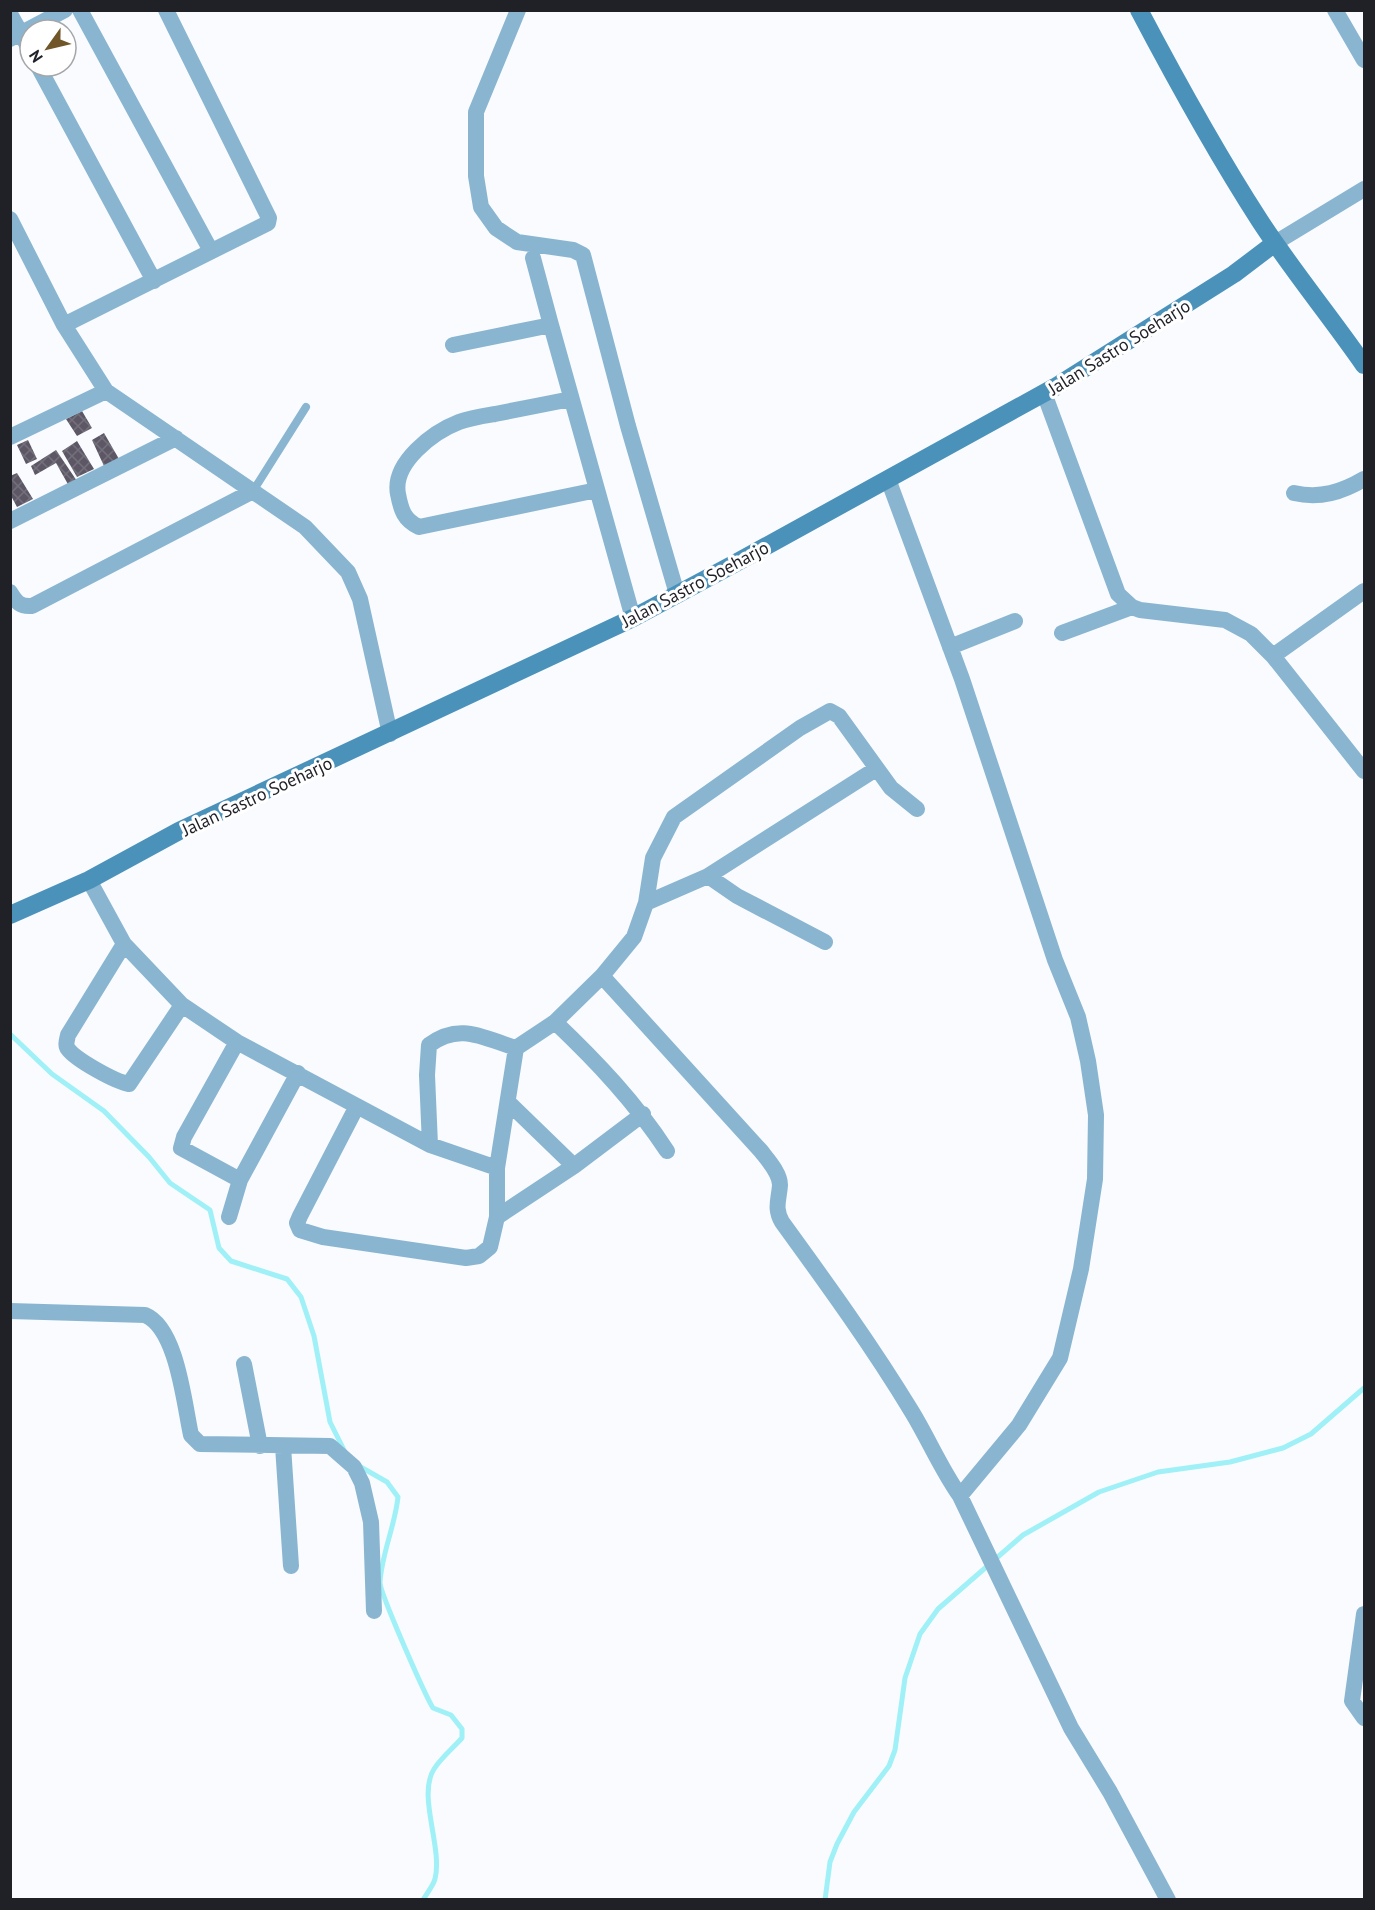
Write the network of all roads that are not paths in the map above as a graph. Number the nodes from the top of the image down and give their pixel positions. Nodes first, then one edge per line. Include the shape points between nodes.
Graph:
1 (65, 10) edge
2 (80, 10) edge
3 (166, 10) edge
4 (518, 10) edge
5 (1139, 10) edge
6 (1335, 10) edge
7 (10, 14) edge
8 (16, 37) edge
9 (1365, 60) edge
10 (44, 78) edge
11 (1365, 189) edge
12 (10, 219) edge
13 (1275, 243) junction
14 (211, 251) junction
15 (533, 258) dead end
16 (154, 281) junction
17 (64, 325) junction
18 (551, 325) junction
19 (453, 345) dead end
20 (1365, 365) edge
21 (106, 391) junction
22 (1044, 393) junction
23 (571, 399) junction
24 (306, 407) dead end
25 (11, 437) edge
26 (176, 438) junction
27 (888, 479) junction
28 (1365, 479) edge
29 (597, 490) junction
30 (253, 491) junction
31 (1294, 493) dead end
32 (10, 521) edge
33 (1365, 591) edge
34 (10, 592) edge
35 (677, 594) junction
36 (1132, 607) junction
37 (633, 618) junction
38 (1015, 621) dead end
39 (1062, 633) dead end
40 (950, 647) junction
41 (1273, 656) junction
42 (390, 734) junction
43 (876, 769) junction
44 (1365, 771) edge
45 (917, 809) dead end
46 (708, 876) junction
47 (89, 880) junction
48 (646, 903) junction
49 (10, 915) edge
50 (825, 942) dead end
51 (124, 944) junction
52 (602, 976) junction
53 (182, 1005) junction
54 (555, 1022) junction
55 (237, 1042) junction
56 (516, 1048) junction
57 (298, 1073) junction
58 (508, 1102) junction
59 (357, 1106) junction
60 (643, 1114) junction
61 (430, 1145) junction
62 (667, 1151) dead end
63 (574, 1166) junction
64 (497, 1168) junction
65 (240, 1180) junction
66 (229, 1217) dead end
67 (497, 1217) junction
68 (10, 1311) edge
69 (244, 1364) dead end
70 (260, 1446) junction
71 (283, 1446) junction
72 (960, 1496) junction
73 (291, 1566) dead end
74 (374, 1611) dead end
75 (1365, 1614) edge
76 (1365, 1718) edge
77 (1168, 1899) edge

1 - 8 street
2 - 14 street
3 - 14 street via 269,218 264,227
4 - 35 street via 476,112 476,176 481,207 496,228 517,242 583,255
5 - 13 street via 1220,158
6 - 9 street
7 - 8 street
10 - 16 street
11 - 13 street
12 - 17 street
13 - 20 street
13 - 22 street, Jalan Sastro Soeharjo via 1216,286
14 - 16 street
15 - 18 street
16 - 17 street
17 - 21 street
18 - 19 street
18 - 23 street
21 - 25 street
21 - 26 street
22 - 27 street, Jalan Sastro Soeharjo
22 - 36 street via 1113,585
23 - 29 street
23 - 29 street via 461,421 443,429 401,470 396,484 401,510 410,523 419,527
24 - 30 lane
26 - 30 street
26 - 32 street
27 - 35 street, Jalan Sastro Soeharjo
27 - 40 street
28 - 31 street via 1346,490 1325,495
29 - 37 street
30 - 34 street via 32,606 16,602
30 - 42 street via 305,527 348,572 360,598
33 - 41 street
35 - 37 street, Jalan Sastro Soeharjo
36 - 39 street
36 - 41 street via 1239,625
37 - 42 street, Jalan Sastro Soeharjo
38 - 40 street
40 - 72 street via 1055,960 1078,1017 1096,1115 1095,1179 1081,1269 1060,1358 1019,1425
41 - 44 street
42 - 47 street, Jalan Sastro Soeharjo via 179,831
43 - 45 street via 904,802
43 - 46 street
43 - 48 street via 839,716 830,711 800,728 674,817 653,858
46 - 48 street
46 - 50 street via 736,896
47 - 49 street, Jalan Sastro Soeharjo
47 - 51 street
48 - 52 street via 634,937
51 - 53 street
51 - 53 street via 68,1035 69,1049 99,1070 129,1084
52 - 54 street
52 - 72 street via 774,1168 780,1183 776,1211 782,1222 849,1314 913,1413
53 - 55 street
54 - 56 street
54 - 60 street
55 - 57 street
55 - 65 street via 181,1148
56 - 58 street
56 - 61 street via 462,1031 442,1035 429,1045
57 - 59 street
57 - 65 street
58 - 63 street
58 - 64 street
59 - 61 street
59 - 67 street via 300,1216 300,1230 323,1237 466,1258 479,1256 490,1247
60 - 62 street
60 - 63 street
61 - 64 street
63 - 67 street
64 - 67 street
65 - 66 street
68 - 70 street via 154,1319 173,1353 191,1435 200,1444
69 - 70 street
70 - 71 street
71 - 73 street
71 - 74 street via 330,1446 354,1467 371,1522
72 - 77 street via 1066,1718
75 - 76 street via 1352,1701

